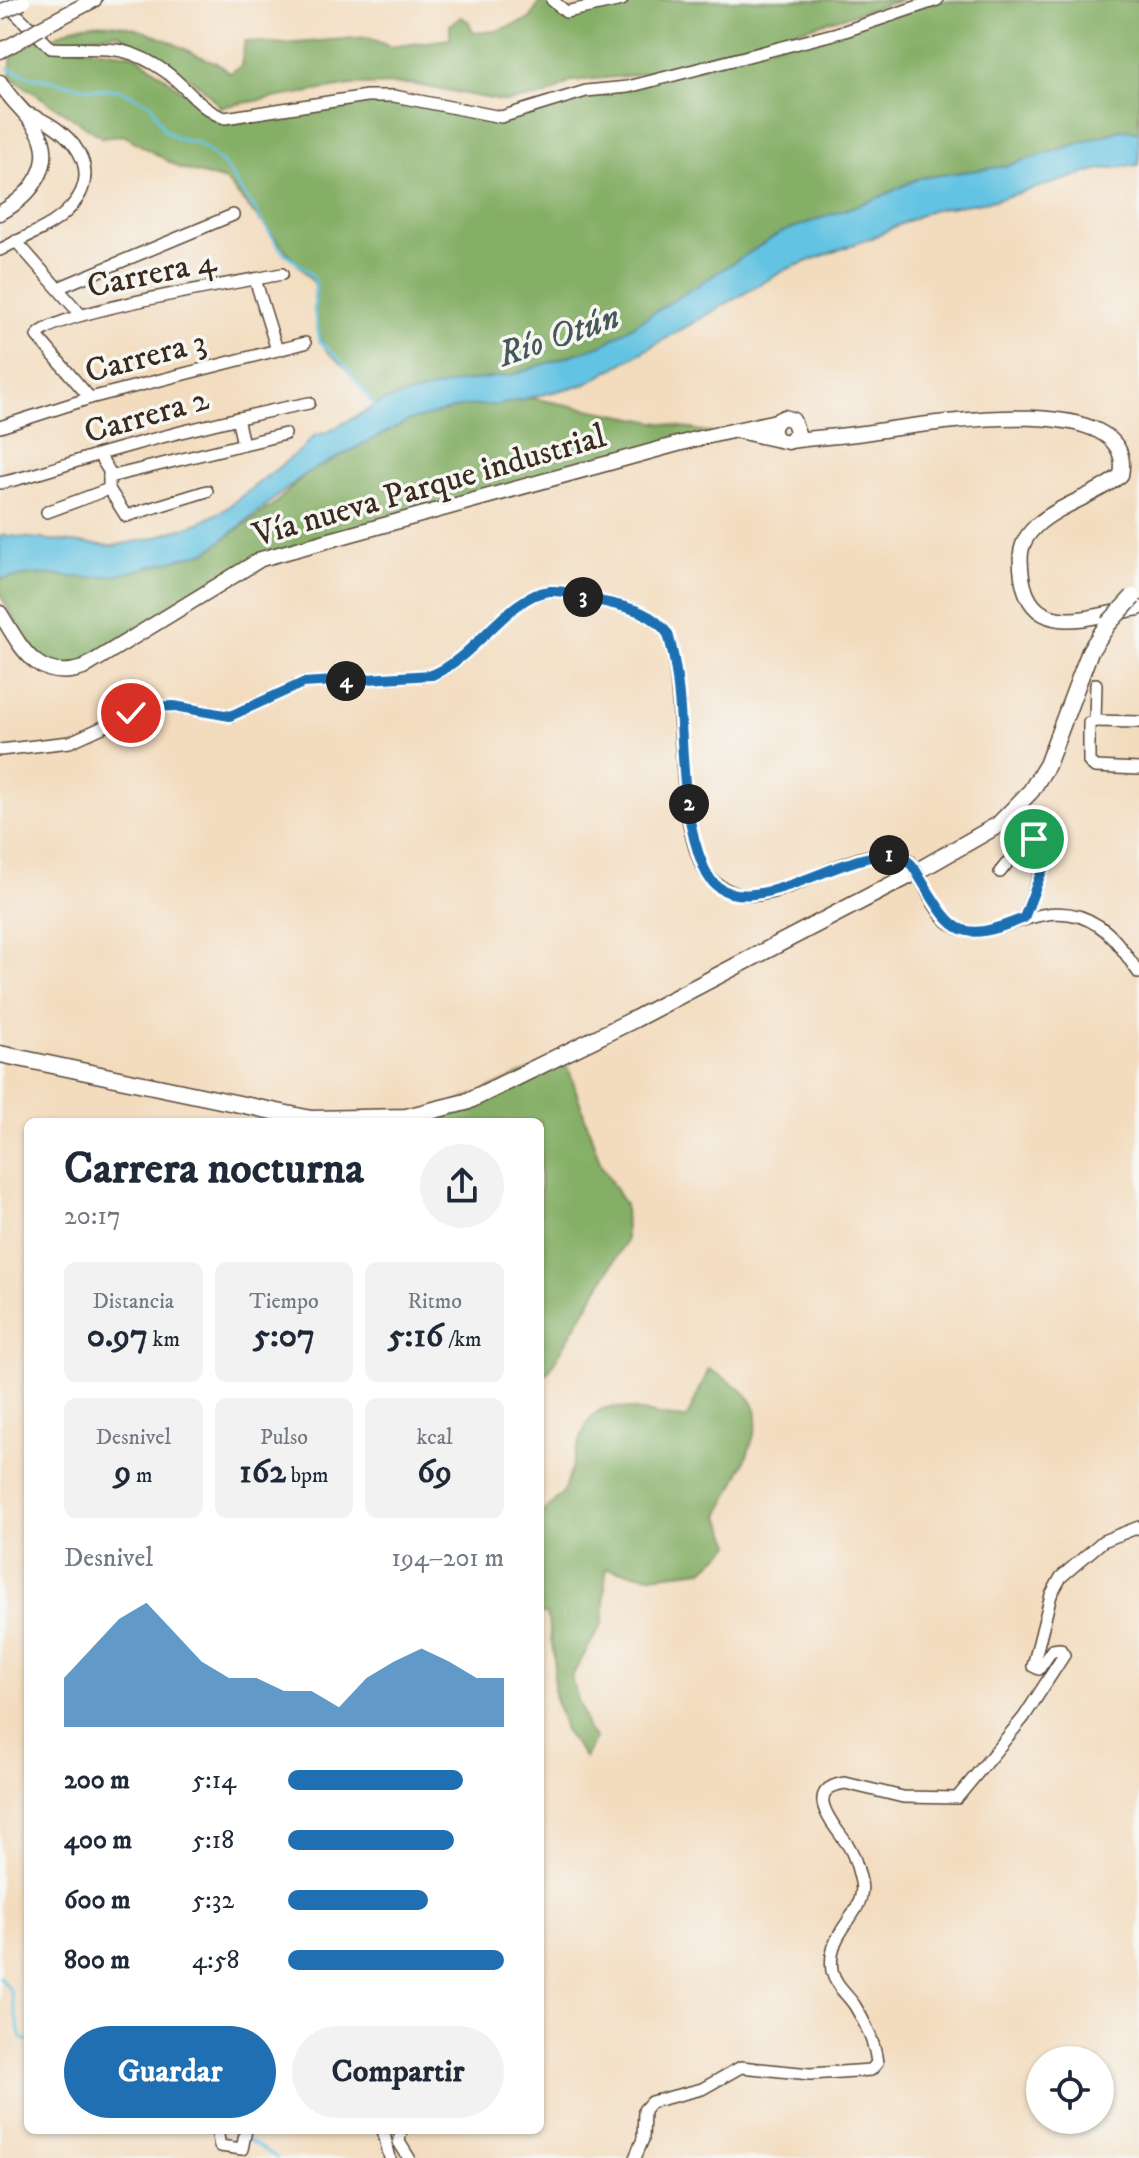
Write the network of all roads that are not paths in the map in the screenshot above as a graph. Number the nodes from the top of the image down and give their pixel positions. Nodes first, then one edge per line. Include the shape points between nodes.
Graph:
1 (2, 0) edge
2 (94, 0) edge
3 (552, 0) edge
4 (622, 0) edge
5 (937, 0) edge
6 (25, 1) edge
7 (0, 12) edge
8 (0, 51) edge
9 (2, 88) edge
10 (24, 112) junction
11 (0, 213) edge
12 (233, 215) dead end
13 (16, 241) junction
14 (0, 250) edge
15 (282, 274) dead end
16 (255, 279) junction
17 (58, 288) junction
18 (81, 315) junction
19 (305, 343) dead end
20 (277, 350) junction
21 (90, 398) junction
22 (309, 403) dead end
23 (237, 418) junction
24 (776, 421) junction
25 (795, 422) junction
26 (0, 427) edge
27 (738, 431) junction
28 (285, 434) dead end
29 (823, 435) junction
30 (783, 440) junction
31 (243, 444) junction
32 (99, 455) junction
33 (0, 483) edge
34 (109, 483) junction
35 (207, 491) dead end
36 (47, 512) dead end
37 (1137, 599) edge
38 (0, 613) edge
39 (1096, 684) dead end
40 (1095, 721) junction
41 (1139, 722) edge
42 (0, 750) edge
43 (1139, 769) edge
44 (1000, 872) dead end
45 (1024, 918) junction
46 (1139, 973) edge
47 (0, 1054) edge
48 (306, 1118) edge
49 (391, 1118) edge
50 (1139, 1527) edge
51 (218, 2134) edge
52 (245, 2134) edge
53 (384, 2134) edge
54 (400, 2134) edge
55 (390, 2158) edge
56 (409, 2158) edge
57 (635, 2158) edge

1 - 5 street via 51,48 109,46 130,52 166,72 211,113 225,118 367,96 394,96 501,117 586,91 628,87 845,31
2 - 8 main road, bridge
3 - 4 street via 566,12
6 - 7 main road, bridge
9 - 10 main road
10 - 11 main road via 40,135 43,167 27,193
10 - 13 street via 41,117 75,142 85,181 67,212
12 - 17 street
13 - 14 street
13 - 17 street
15 - 16 street, Carrera 4
16 - 18 street, Carrera 4
16 - 20 street
17 - 18 street
18 - 21 street, Carrera 4 via 42,329 37,336
19 - 20 street, Carrera 3
20 - 21 street, Carrera 3
21 - 26 street, Carrera 3
22 - 23 street, Carrera 2
23 - 31 street
23 - 32 street, Carrera 2
24 - 25 main road, Vía nueva Parque industrial via 784,417
24 - 27 main road, Vía nueva Parque industrial
24 - 30 main road via 772,430
25 - 29 main road, Vía nueva Parque industrial via 818,428
25 - 30 main road via 798,433
27 - 30 main road, Vía nueva Parque industrial
27 - 38 main road, Vía nueva Parque industrial via 261,559 83,668 65,673 35,665
28 - 31 street
29 - 30 main road, Vía nueva Parque industrial
29 - 37 main road, Vía nueva Parque industrial via 968,419 1032,418 1100,429 1122,452 1121,475 1039,523 1024,539 1019,558 1023,585 1032,605 1051,619 1072,621
31 - 34 street
32 - 33 street, Carrera 2
32 - 34 street
34 - 35 street via 126,516
34 - 36 street
37 - 49 highway, bridge via 1108,624 1090,651 1047,765 1031,791 998,825 635,1019 466,1102
39 - 40 street
40 - 41 street
40 - 43 street via 1089,723 1087,757 1095,767
42 - 45 street, bridge via 70,742 147,707 230,716 303,683 432,675 473,650 520,603 553,591 643,611 668,634 691,826 713,882 744,894 791,887 858,859 896,855 910,861 940,914 960,929 993,931
44 - 45 street via 1025,841 1034,839 1049,848
45 - 46 street via 1048,911 1099,925
47 - 48 highway, bridge
50 - 57 street via 1103,1541 1061,1577 1051,1595 1033,1666 1039,1669 1052,1650 1064,1655 1024,1717 957,1798 903,1797 845,1783 826,1794 827,1818 848,1845 862,1887 857,1906 834,1942 832,1974 867,2029 877,2063 865,2072 791,2074 741,2067 726,2072 702,2089 651,2102 644,2110 643,2139
51 - 52 street via 220,2146 242,2149
53 - 55 street
54 - 56 street

